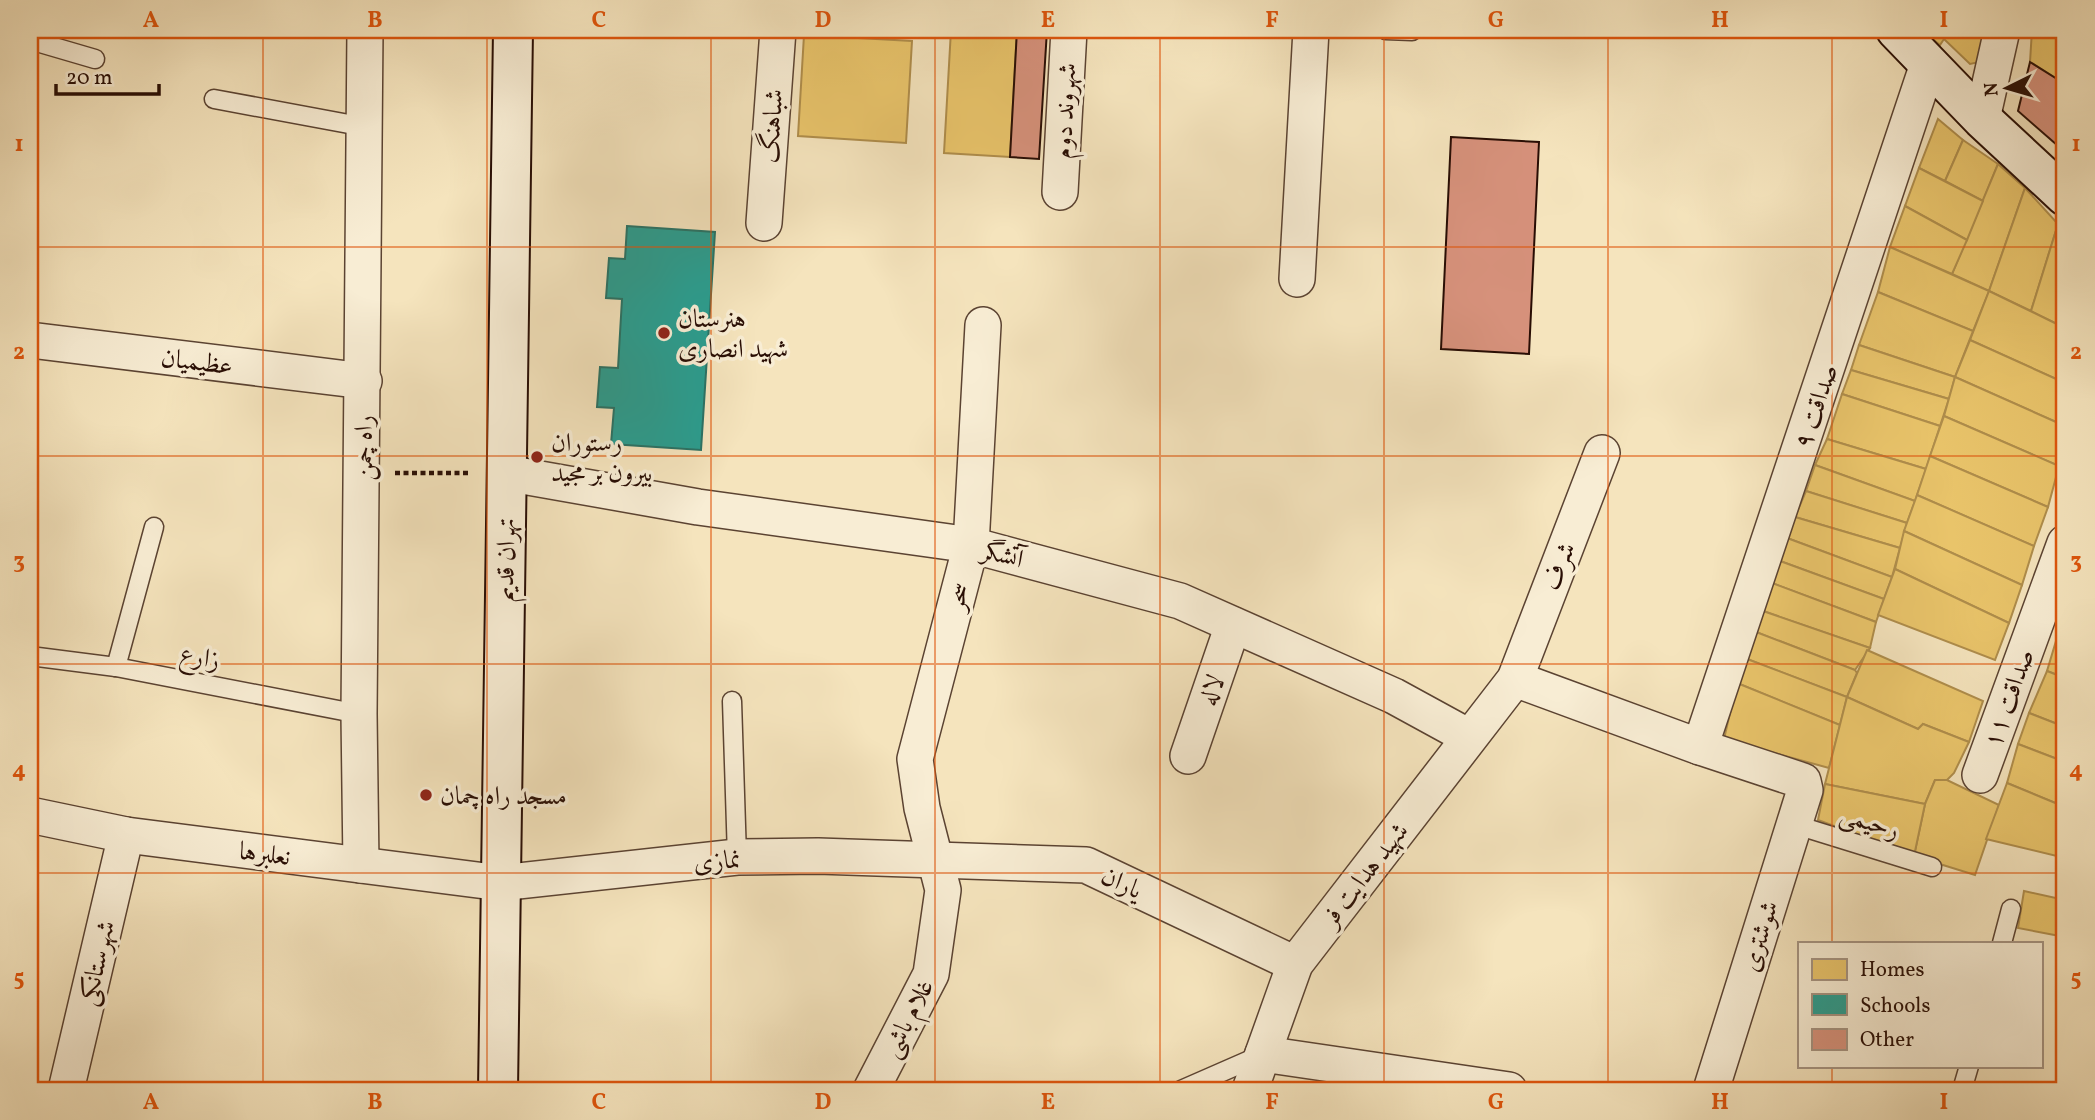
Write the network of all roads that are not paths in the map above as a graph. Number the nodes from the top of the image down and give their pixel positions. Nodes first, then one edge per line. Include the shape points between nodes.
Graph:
1 (365, 30) edge
2 (513, 30) edge
3 (778, 30) edge
4 (1069, 30) edge
5 (1311, 30) edge
6 (1386, 30) edge
7 (1896, 30) edge
8 (2002, 30) edge
9 (1412, 31) edge
10 (30, 40) edge
11 (95, 59) dead end
12 (1928, 64) junction
13 (215, 99) dead end
14 (1982, 119) junction
15 (365, 127) junction
16 (1060, 192) dead end
17 (2065, 196) edge
18 (764, 223) dead end
19 (1297, 279) dead end
20 (983, 325) dead end
21 (30, 340) edge
22 (364, 381) junction
23 (1602, 453) dead end
24 (506, 473) junction
25 (154, 527) dead end
26 (2065, 543) edge
27 (971, 545) junction
28 (1233, 625) junction
29 (30, 656) edge
30 (116, 667) junction
31 (1515, 679) junction
32 (732, 701) dead end
33 (359, 714) junction
34 (1469, 737) junction
35 (1700, 747) junction
36 (1188, 755) dead end
37 (1980, 775) dead end
38 (30, 815) edge
39 (1793, 824) junction
40 (126, 835) junction
41 (737, 857) junction
42 (934, 862) junction
43 (361, 866) junction
44 (1932, 867) dead end
45 (501, 883) junction
46 (2011, 909) dead end
47 (2001, 942) edge
48 (1294, 964) junction
49 (1263, 1054) junction
50 (1968, 1068) edge
51 (66, 1090) edge
52 (498, 1090) edge
53 (870, 1090) edge
54 (1181, 1090) edge
55 (1250, 1090) edge
56 (1509, 1090) edge
57 (1711, 1090) edge
58 (1962, 1090) edge

1 - 15 street, راه چمن
2 - 24 main road, تهران قدیم
3 - 18 street, شباهنگ
4 - 16 street, شهروند دوم
5 - 19 street
6 - 9 lane
7 - 12 main road
8 - 14 street
10 - 11 lane
12 - 14 main road
12 - 35 street, صداقت ۹
13 - 15 lane
14 - 17 main road
15 - 22 street, راه چمن
20 - 27 street, سحر
21 - 22 street, عظیمیان
22 - 33 street, راه چمن
23 - 31 street, شرف
24 - 27 street, آتشگر via 698,507
24 - 45 main road, تهران قدیم
25 - 30 lane
26 - 37 street, صداقت ۱۱
27 - 28 street, آتشگر via 1180,601
27 - 42 street, سحر via 915,759
28 - 34 street, آتشگر via 1394,696
28 - 36 street, لاله
29 - 30 lane, زارع
30 - 33 lane, زارع
31 - 34 street, شهید هدایت فر
31 - 35 street
32 - 41 lane
33 - 43 street, راه چمن
34 - 48 street, شهید هدایت فر
35 - 39 street, شوشتری via 1803,781 1805,790
38 - 40 street, نعلبرها
39 - 44 lane, رحیمی
39 - 57 street, شوشتری
40 - 43 street, نعلبرها
40 - 51 street, شهرستانکی
41 - 42 street, نمازی
41 - 45 street, نمازی
42 - 48 street, یاران via 1086,865
42 - 53 street, غلام باشی via 943,890 931,974
43 - 45 street, نعلبرها
45 - 52 main road, تهران قدیم
46 - 47 lane
48 - 49 street, شهید هدایت فر
49 - 54 lane
49 - 55 street, شهید هدایت فر
49 - 56 street
50 - 58 lane

